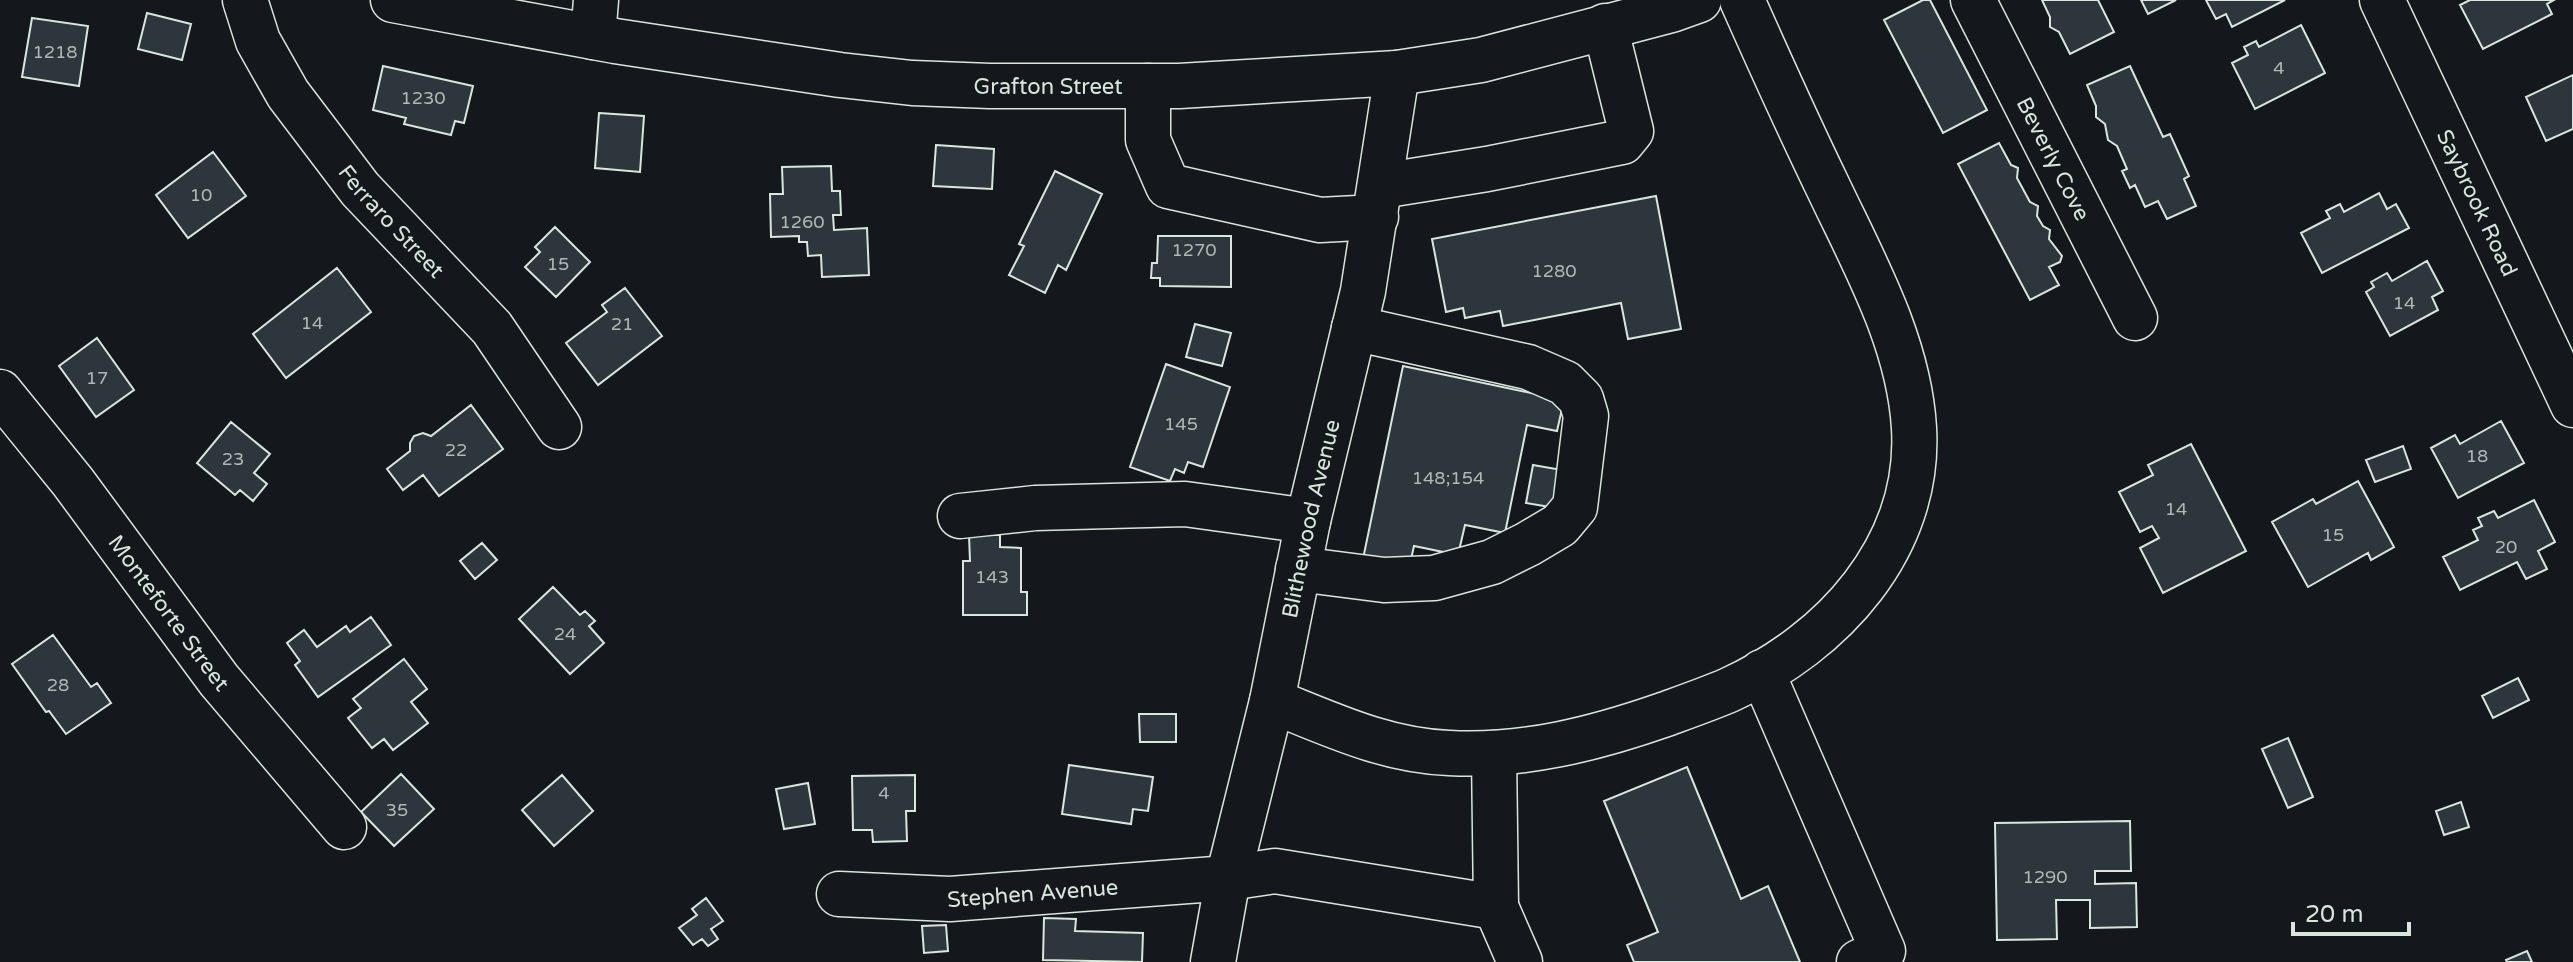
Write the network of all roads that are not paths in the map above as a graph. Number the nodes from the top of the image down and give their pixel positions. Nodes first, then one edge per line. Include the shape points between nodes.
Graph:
1 (245, 0) edge
2 (393, 0) edge
3 (1742, 0) edge
4 (1973, 0) edge
5 (2382, 0) edge
6 (1678, 3) edge
7 (594, 19) edge
8 (1605, 26) junction
9 (1397, 73) junction
10 (1148, 86) junction
11 (1378, 202) junction
12 (2135, 318) dead end
13 (1354, 328) junction
14 (0, 392) edge
15 (2573, 405) edge
16 (559, 427) dead end
17 (960, 516) dead end
18 (1308, 521) junction
19 (1298, 569) junction
20 (1762, 672) junction
21 (1272, 701) junction
22 (1494, 753) junction
23 (344, 827) dead end
24 (1228, 878) junction
25 (839, 894) dead end
26 (1496, 907) junction
27 (1213, 962) edge
28 (1520, 962) edge
29 (1859, 962) edge

1 - 16 main road, Ferraro Street via 258,41 288,94 360,189 492,328
2 - 7 main road, Grafton Street
3 - 20 main road via 1879,296 1903,362 1914,431 1907,500 1877,567 1830,624
4 - 12 main road, Beverly Cove
5 - 15 main road, Saybrook Road
6 - 8 main road, Grafton Street
7 - 10 main road, Grafton Street via 840,75 990,86
8 - 9 main road, Grafton Street via 1481,60
8 - 11 main road via 1631,131 1622,142 1487,169
9 - 10 main road, Grafton Street
9 - 11 main road, Blithewood Avenue
10 - 11 main road via 1148,140 1168,186 1320,220
11 - 13 main road, Blithewood Avenue
13 - 18 main road, Blithewood Avenue
13 - 19 main road via 1528,367 1565,383 1581,399 1586,416 1575,507 1560,525 1504,556 1434,578 1384,580
14 - 23 main road, Monteforte Street via 219,680
17 - 18 main road via 1185,504
18 - 19 main road, Blithewood Avenue
19 - 21 main road, Blithewood Avenue
20 - 22 main road via 1614,731
20 - 29 main road via 1883,951
21 - 22 main road via 1405,749
21 - 24 main road, Blithewood Avenue
22 - 26 main road
24 - 25 main road, Stephen Avenue via 950,899
24 - 26 main road, Stephen Avenue via 1275,871
24 - 27 main road, Blithewood Avenue
26 - 28 main road

